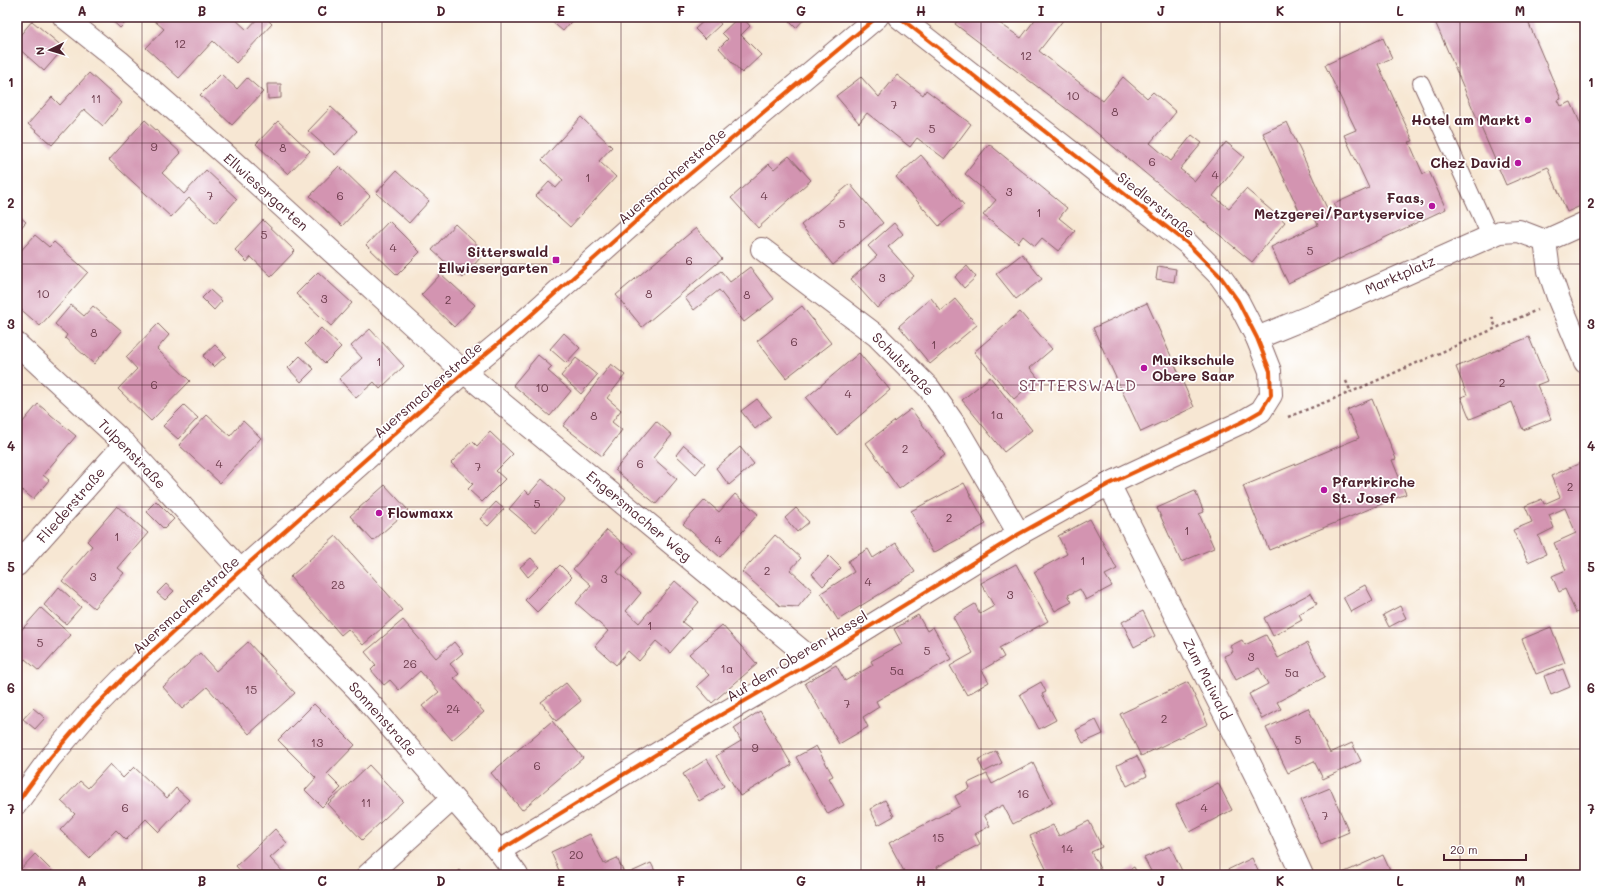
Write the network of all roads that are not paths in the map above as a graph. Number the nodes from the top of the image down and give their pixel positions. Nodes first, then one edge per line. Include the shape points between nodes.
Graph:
1 (64, 17) edge
2 (877, 17) edge
3 (899, 17) edge
4 (1422, 83) dead end
5 (1585, 223) edge
6 (1490, 236) junction
7 (1545, 241) junction
8 (762, 249) dead end
9 (1257, 338) junction
10 (17, 344) edge
11 (1585, 362) edge
12 (464, 372) junction
13 (124, 444) junction
14 (1108, 484) junction
15 (1019, 534) junction
16 (17, 565) edge
17 (241, 570) junction
18 (814, 661) junction
19 (452, 798) junction
20 (17, 803) edge
21 (499, 851) junction
22 (368, 875) edge
23 (517, 875) edge
24 (1302, 875) edge

1 - 12 street, Ellwiesergarten via 119,61 228,157
2 - 12 street, Auersmacherstraße via 672,189
3 - 9 street, Siedlerstraße via 1187,243 1220,276 1238,301
4 - 6 lane
5 - 7 street
6 - 7 street, Marktplatz via 1500,232 1519,231
6 - 9 street, Marktplatz
7 - 11 street via 1549,271
8 - 15 street, Schulstraße via 877,336 929,388 955,425
9 - 14 street, Siedlerstraße via 1270,371 1271,395 1261,411
10 - 13 street, Tulpenstraße
12 - 17 street, Auersmacherstraße
12 - 18 street, Engersmacher Weg
13 - 16 street, Fliederstraße
13 - 17 street, Tulpenstraße
14 - 15 street, Auf dem Oberen Hassel
14 - 24 street, Zum Maiwald
15 - 18 street, Auf dem Oberen Hassel
17 - 19 street, Sonnenstraße via 357,689
17 - 20 street, Auersmacherstraße via 86,714
18 - 21 street, Auf dem Oberen Hassel via 712,720
19 - 21 street, Sonnenstraße
19 - 22 street
21 - 23 street, Sonnenstraße

